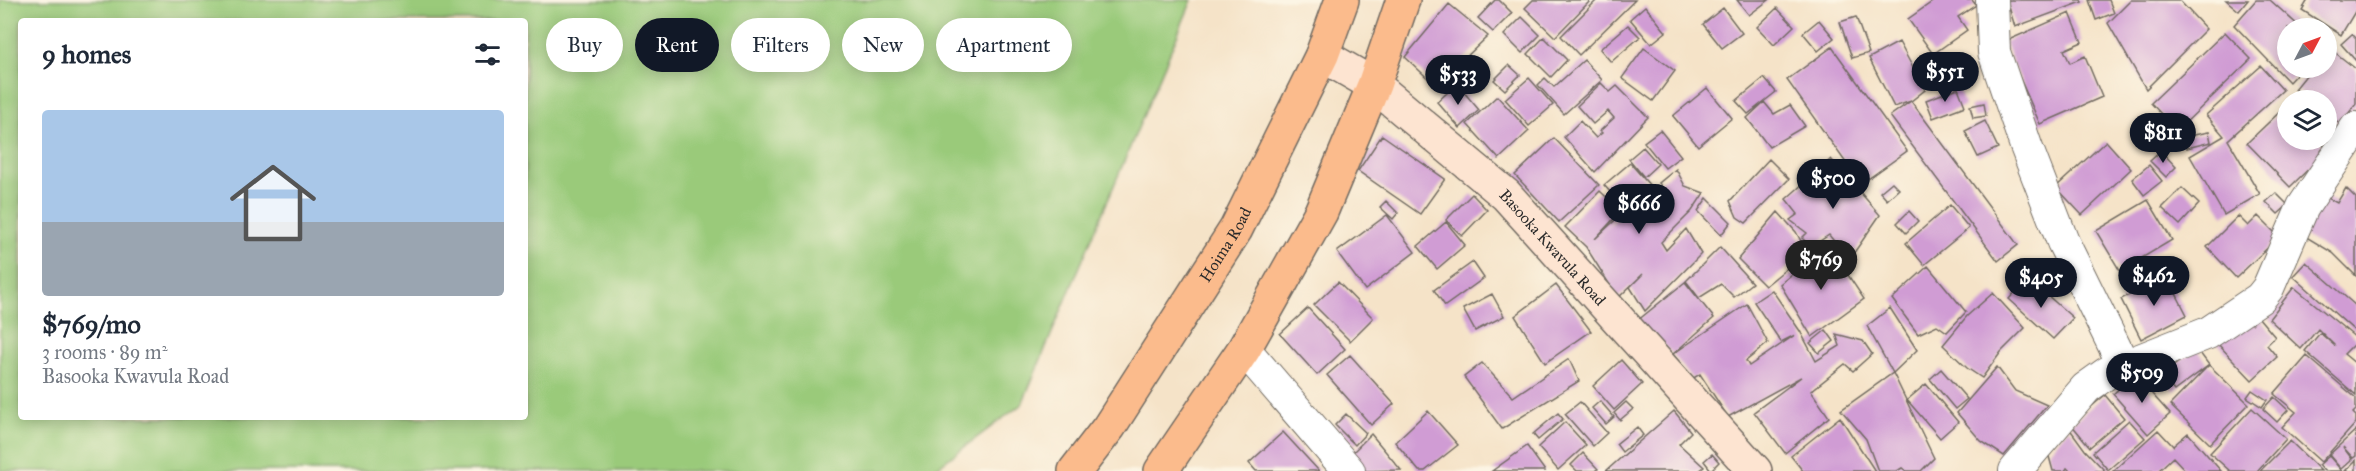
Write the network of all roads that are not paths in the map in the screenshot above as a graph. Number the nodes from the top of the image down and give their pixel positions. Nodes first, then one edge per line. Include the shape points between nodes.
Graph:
1 (1342, 0) edge
2 (1403, 0) edge
3 (1992, 0) edge
4 (1322, 55) junction
5 (1374, 85) junction
6 (2356, 128) edge
7 (1244, 349) junction
8 (2124, 366) junction
9 (1075, 471) edge
10 (1161, 471) edge
11 (1349, 471) edge
12 (1755, 471) edge
13 (2015, 471) edge

1 - 4 main road, Hoima Road
2 - 5 main road
3 - 8 street via 1994,52 2026,146 2063,242
4 - 5 street, Basooka Kwavula Road
4 - 9 main road, Hoima Road via 1236,229 1109,427
5 - 7 main road via 1322,212
5 - 12 street, Basooka Kwavula Road via 1506,195
6 - 8 street via 2304,207 2260,298 2208,333
7 - 10 main road
7 - 11 street
8 - 13 street via 2086,388

